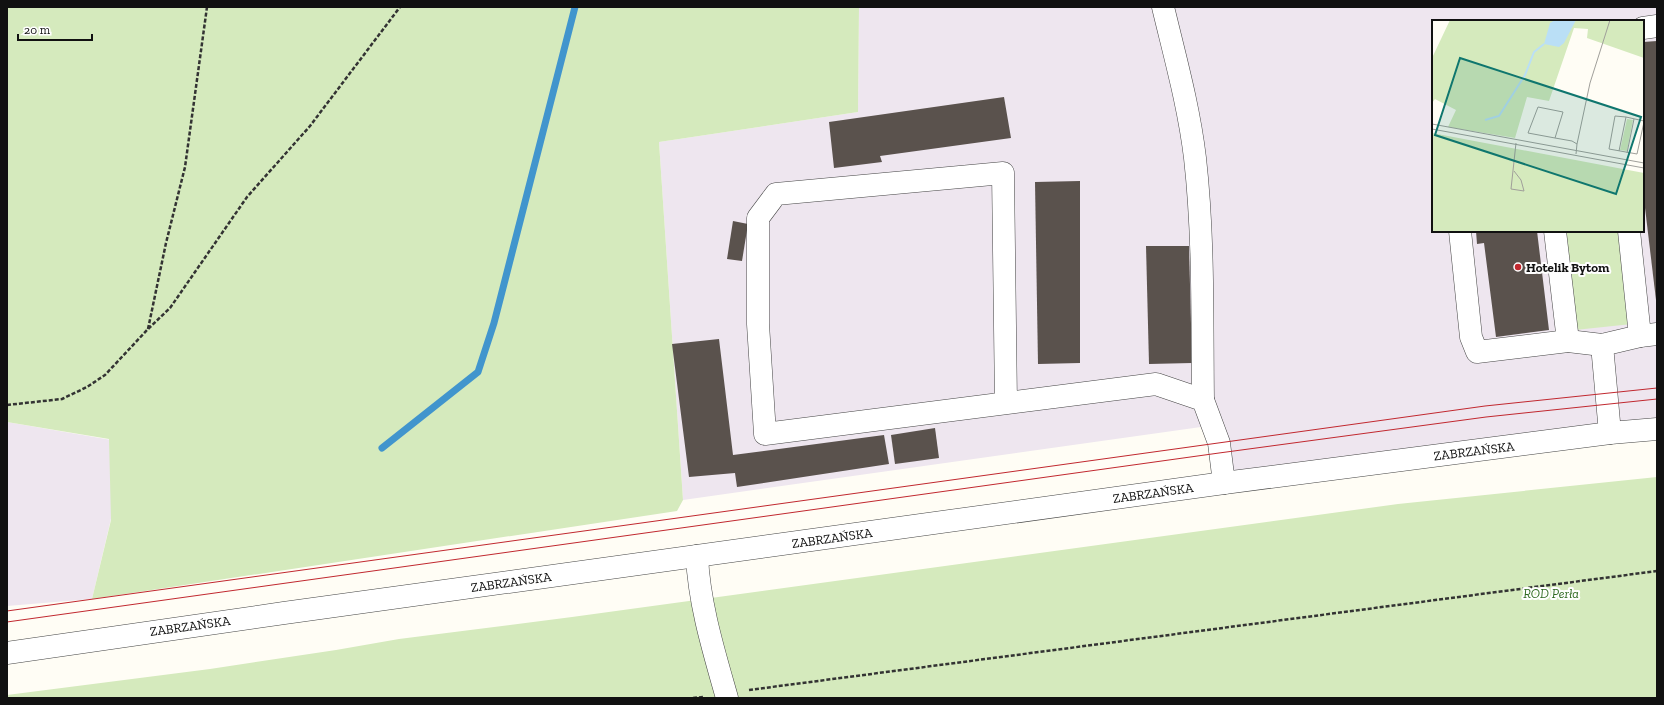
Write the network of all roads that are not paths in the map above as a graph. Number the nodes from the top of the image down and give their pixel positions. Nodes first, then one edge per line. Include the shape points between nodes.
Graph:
1 (1163, 7) edge
2 (1657, 26) edge
3 (1644, 28) edge
4 (1460, 232) edge
5 (1555, 232) edge
6 (1629, 232) edge
7 (1648, 335) edge
8 (1568, 341) junction
9 (1602, 344) junction
10 (1203, 400) junction
11 (1006, 403) junction
12 (1657, 429) edge
13 (1610, 433) junction
14 (1224, 483) junction
15 (697, 556) junction
16 (7, 653) edge
17 (726, 696) edge

1 - 10 street via 1185,99 1195,158 1201,256
2 - 3 street
4 - 8 street via 1471,337 1477,352
5 - 8 street
6 - 7 street
7 - 9 street
8 - 9 street
9 - 13 street
10 - 11 street via 1156,384
10 - 14 street via 1219,444
11 - 11 street via 765,434 758,324 758,218 776,194 1003,173
12 - 13 street, ZABRZAŃSKA
13 - 14 street, ZABRZAŃSKA
14 - 15 street, ZABRZAŃSKA
15 - 16 street, ZABRZAŃSKA
15 - 17 street via 702,603

